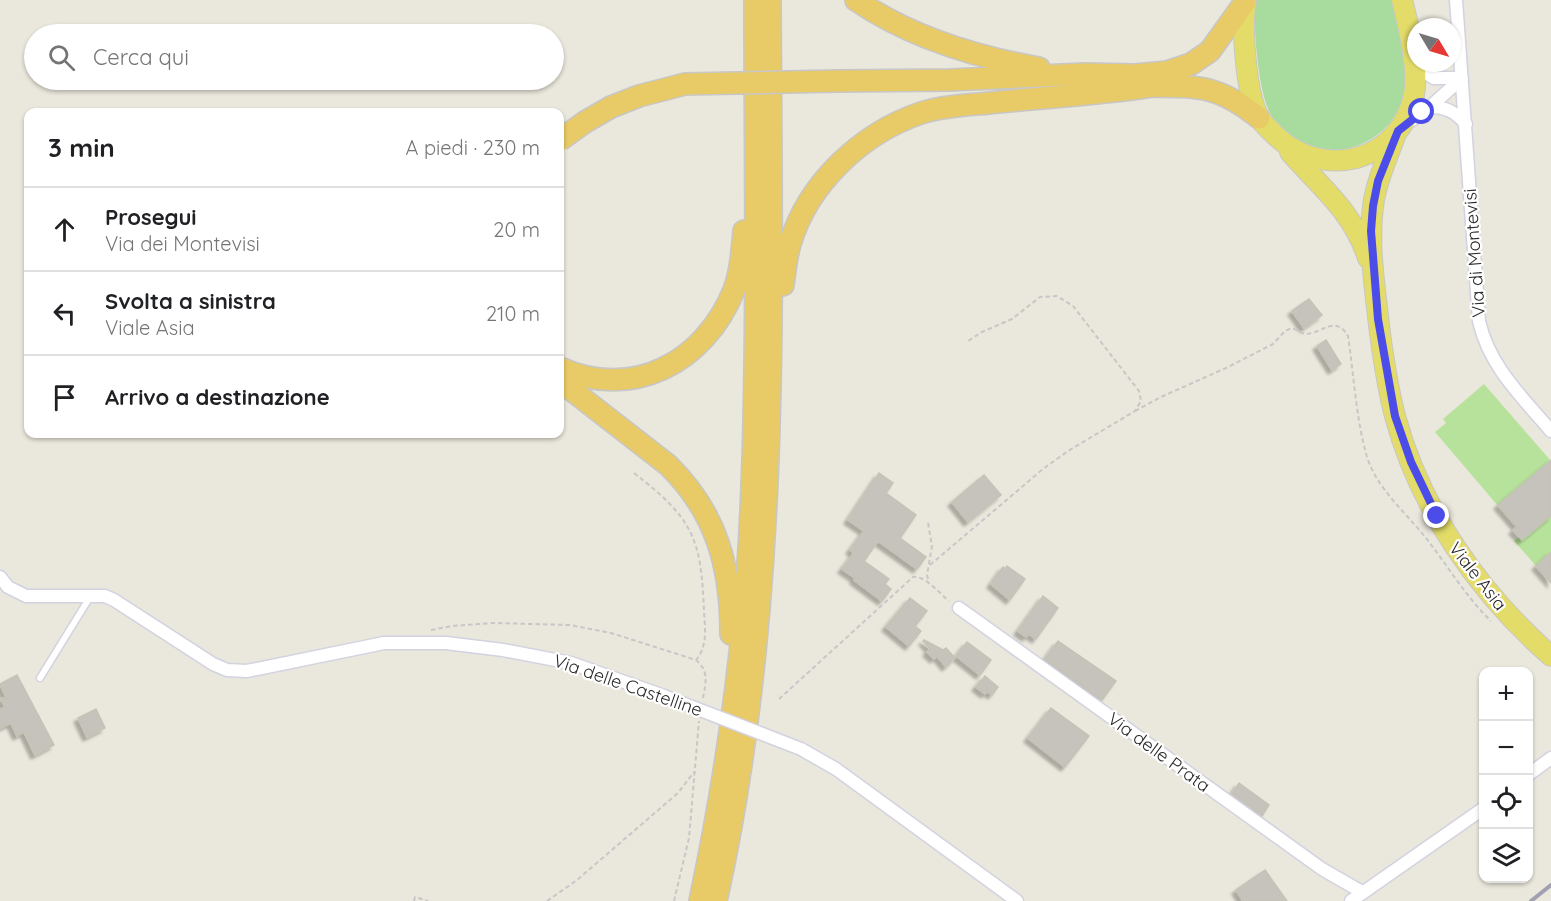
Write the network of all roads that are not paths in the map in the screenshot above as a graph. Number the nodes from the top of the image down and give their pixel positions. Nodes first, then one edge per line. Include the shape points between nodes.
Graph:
1 (755, 0) edge
2 (770, 0) edge
3 (856, 0) edge
4 (1402, 0) edge
5 (1407, 0) edge
6 (1456, 0) edge
7 (1246, 1) edge
8 (1407, 18) edge
9 (1407, 20) edge
10 (1414, 72) edge
11 (1424, 72) edge
12 (1085, 74) junction
13 (1462, 78) junction
14 (950, 80) junction
15 (1153, 86) junction
16 (1430, 106) junction
17 (755, 114) junction
18 (1259, 118) junction
19 (1466, 124) junction
20 (1398, 131) junction
21 (564, 137) edge
22 (1283, 143) junction
23 (1373, 275) junction
24 (564, 370) edge
25 (564, 384) edge
26 (770, 402) junction
27 (1551, 431) edge
28 (0, 577) edge
29 (91, 595) junction
30 (959, 608) road end
31 (1551, 656) edge
32 (40, 678) dead end
33 (736, 693) junction
34 (1551, 758) edge
35 (1533, 771) edge
36 (1479, 811) edge
37 (1362, 892) junction
38 (700, 901) edge
39 (716, 901) edge
40 (1017, 901) edge
41 (1351, 901) edge

1 - 17 highway
2 - 26 highway
3 - 12 highway via 908,28 970,52 1037,68
4 - 9 main road
5 - 8 main road
6 - 13 street, Via di Montevisi
7 - 12 highway via 1217,43 1191,64 1150,74
7 - 18 main road via 1248,78
10 - 20 main road, Viale Asia via 1414,93
11 - 13 street via 1434,78
12 - 14 highway
13 - 16 street
13 - 19 street, Via di Montevisi
14 - 15 highway
14 - 21 highway, bridge via 685,84 611,107
15 - 18 highway via 1199,87 1221,92
15 - 26 highway via 944,108 901,122 851,152 815,193 790,242
16 - 19 street via 1452,111
16 - 20 street
17 - 24 highway via 738,276 709,333 668,367 642,376 596,379
17 - 33 highway via 754,451
18 - 22 main road, Viale Asia
19 - 27 street, Via di Montevisi via 1476,306 1482,336 1498,368
20 - 22 main road via 1372,152 1345,160 1308,157
20 - 23 main road, Viale Asia via 1375,197 1371,231
22 - 23 main road, Viale Asia via 1350,219
23 - 31 main road, Viale Asia via 1389,388 1411,462 1462,558 1501,608
25 - 33 highway via 668,465 703,507 718,541 726,575
26 - 39 highway via 756,653 744,757
28 - 29 street, Via delle Castelline via 8,587 26,596
29 - 32 lane
29 - 40 street, Via delle Castelline, bridge via 114,600 227,670 247,671 343,650 407,642 458,644 571,663 801,749 836,769
30 - 37 street, Via delle Prata via 1313,863
33 - 38 highway
34 - 35 street
36 - 37 street
37 - 41 street

